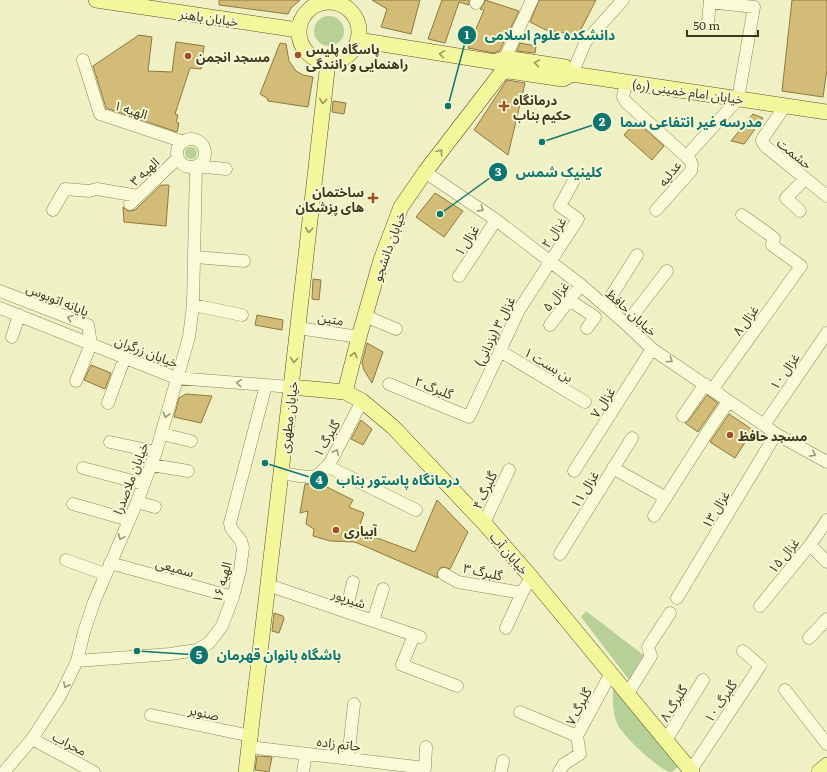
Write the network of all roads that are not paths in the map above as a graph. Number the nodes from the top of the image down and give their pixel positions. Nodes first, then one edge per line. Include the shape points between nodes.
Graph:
1 (96, 0) edge
2 (532, 0) edge
3 (623, 0) edge
4 (334, 1) edge
5 (710, 1) edge
6 (135, 3) edge
7 (708, 23) dead end
8 (298, 30) junction
9 (358, 40) junction
10 (375, 42) junction
11 (83, 60) dead end
12 (503, 64) junction
13 (327, 69) junction
14 (572, 74) junction
15 (626, 82) junction
16 (738, 99) junction
17 (785, 106) junction
18 (827, 111) edge
19 (184, 142) junction
20 (692, 150) dead end
21 (178, 158) junction
22 (196, 166) junction
23 (226, 169) dead end
24 (425, 172) junction
25 (805, 179) junction
26 (573, 182) dead end
27 (827, 196) edge
28 (53, 210) dead end
29 (656, 210) dead end
30 (800, 211) dead end
31 (742, 215) dead end
32 (496, 220) junction
33 (637, 255) dead end
34 (195, 257) junction
35 (244, 261) dead end
36 (550, 261) junction
37 (667, 271) dead end
38 (459, 276) dead end
39 (581, 285) junction
40 (0, 291) edge
41 (569, 300) junction
42 (193, 306) junction
43 (605, 306) junction
44 (0, 308) edge
45 (19, 315) junction
46 (242, 315) dead end
47 (365, 316) junction
48 (626, 324) junction
49 (550, 325) dead end
50 (298, 328) junction
51 (587, 328) dead end
52 (396, 329) dead end
53 (827, 334) edge
54 (12, 337) dead end
55 (359, 337) junction
56 (91, 344) junction
57 (652, 349) junction
58 (500, 351) junction
59 (125, 357) junction
60 (176, 378) junction
61 (76, 381) dead end
62 (389, 384) dead end
63 (291, 387) junction
64 (709, 387) junction
65 (264, 390) junction
66 (345, 392) junction
67 (362, 401) junction
68 (729, 401) junction
69 (585, 402) dead end
70 (108, 403) dead end
71 (683, 416) dead end
72 (468, 417) joint
73 (764, 424) junction
74 (162, 434) junction
75 (776, 434) junction
76 (632, 438) dead end
77 (191, 441) dead end
78 (110, 442) dead end
79 (156, 452) junction
80 (827, 462) edge
81 (152, 465) junction
82 (327, 466) junction
83 (83, 468) dead end
84 (613, 468) junction
85 (509, 470) dead end
86 (188, 471) dead end
87 (574, 471) dead end
88 (281, 473) junction
89 (144, 484) junction
90 (666, 498) junction
91 (137, 502) junction
92 (73, 504) dead end
93 (155, 507) dead end
94 (416, 510) dead end
95 (654, 516) dead end
96 (129, 520) junction
97 (827, 520) edge
98 (484, 523) junction
99 (810, 545) junction
100 (560, 554) dead end
101 (66, 560) dead end
102 (827, 562) edge
103 (108, 569) junction
104 (444, 574) dead end
105 (531, 577) junction
106 (353, 582) dead end
107 (268, 585) junction
108 (383, 589) dead end
109 (522, 593) junction
110 (233, 597) junction
111 (677, 598) dead end
112 (760, 606) dead end
113 (346, 612) junction
114 (670, 613) dead end
115 (827, 619) edge
116 (373, 621) junction
117 (506, 628) dead end
118 (809, 638) dead end
119 (743, 652) dead end
120 (77, 661) junction
121 (611, 673) junction
122 (703, 680) dead end
123 (457, 686) dead end
124 (785, 690) dead end
125 (628, 693) junction
126 (354, 704) dead end
127 (520, 712) dead end
128 (151, 715) dead end
129 (577, 736) junction
130 (32, 739) junction
131 (666, 740) junction
132 (250, 742) junction
133 (827, 744) edge
134 (426, 747) dead end
135 (306, 754) junction
136 (348, 759) junction
137 (827, 765) edge
138 (379, 767) edge
139 (692, 771) edge
140 (4, 772) edge
141 (94, 772) edge
142 (246, 772) edge
143 (303, 772) edge
144 (559, 772) edge
145 (818, 772) edge

1 - 6 main road, خیابان باهنر
2 - 12 street
3 - 14 street via 586,41
4 - 8 main road via 322,2 308,9 301,19
4 - 9 main road via 345,6 354,15 358,26
5 - 7 street
5 - 16 street via 754,7
6 - 8 main road, خیابان باهنر
8 - 13 main road via 306,52
9 - 10 main road, خیابان امام خمینی (ره)
9 - 13 main road via 348,56
12 -> 10 main road, خیابان امام خمینی (ره)
10 - 13 main road via 344,67 333,71
11 - 19 street, الهیه ۱ via 100,114
12 - 14 main road, خیابان امام خمینی (ره) via 563,79
24 -> 12 main road, خیابان دانشجو via 496,78 498,68
13 -> 50 main road, خیابان مطهری
14 - 15 main road, خیابان امام خمینی (ره)
15 - 16 main road, خیابان امام خمینی (ره)
15 - 29 street, عدلیه via 626,102 690,160 692,165 691,171
16 - 17 main road, خیابان امام خمینی (ره)
16 - 20 street
17 - 18 main road, خیابان امام خمینی (ره)
17 - 25 street, حشمت via 762,142
19 - 21 street via 178,151
19 - 22 street via 194,140 203,147 205,156
21 - 22 street via 188,167
21 - 28 street, الهیه ۳ via 134,200 97,189 65,189
22 - 23 street
22 - 34 street, خیابان ملاصدرا
24 -> 32 street, خیابان حافظ
24 - 47 main road, خیابان دانشجو via 401,207 381,260
25 - 27 street, حشمت
25 - 30 street via 786,198
26 - 36 street, غزال ۲ via 560,206 578,219
31 - 64 street, غزال ۸ via 774,238 772,245 801,266
32 - 36 street, خیابان حافظ
32 - 38 street, غزال ۱
33 - 43 street
34 - 35 street
34 - 42 street, خیابان ملاصدرا
36 - 39 street, خیابان حافظ
36 - 58 street, غزال ۳ (یزدانی) via 519,310
37 - 48 street
39 - 41 street, غزال ۵
39 - 43 street, خیابان حافظ
56 -> 40 street, پایانه اتوبوس via 88,325
41 - 49 street, غزال ۵
41 - 51 street via 595,317
42 - 46 street
42 - 60 street, خیابان ملاصدرا via 189,337
43 - 48 street, خیابان حافظ
44 - 45 street, خیابان زرگران
45 - 54 street
45 - 56 street, خیابان زرگران
47 - 52 street
47 - 55 main road, خیابان دانشجو
48 - 57 street, خیابان حافظ
50 - 55 street, متین
50 -> 63 main road, خیابان مطهری
53 - 73 street, غزال ۱۰
66 -> 55 main road, خیابان دانشجو
56 - 59 street, خیابان زرگران
56 - 61 street
57 -> 64 street, خیابان حافظ
57 - 87 street, غزال ۷
58 - 69 street, بن بست ۱
58 - 72 street, غزال ۳ (یزدانی)
59 - 60 street, خیابان زرگران
59 - 70 street
65 -> 60 street, خیابان زرگران
60 -> 74 street, خیابان ملاصدرا
62 - 72 street, گلبرگ ۲
63 - 65 street, خیابان زرگران
63 - 66 main road, خیابان آب
63 - 88 main road, خیابان مطهری
64 - 68 street, خیابان حافظ
64 - 71 street, غزال ۸
65 - 110 street, الهیه ۱۶ via 230,523 243,548
66 - 67 main road, خیابان آب
82 -> 67 street, گلبرگ ۱
67 - 98 main road, خیابان آب via 392,427
68 - 73 street, خیابان حافظ
68 - 90 street
73 - 75 street, خیابان حافظ
74 - 77 street
74 - 79 street, خیابان ملاصدرا
75 -> 80 street, خیابان حافظ
75 - 111 street, غزال ۱۳
76 - 84 street, غزال ۱۱
78 - 79 street
79 - 81 street, خیابان ملاصدرا
81 - 86 street
81 - 89 street, خیابان ملاصدرا
82 - 88 street, گلبرگ ۱ via 316,476
82 - 94 street
83 - 89 street
84 - 90 street
84 - 100 street, غزال ۱۱
85 - 98 street, گلبرگ ۴
88 - 107 main road, خیابان مطهری
89 - 91 street, خیابان ملاصدرا
90 - 95 street
91 - 93 street
91 - 96 street, خیابان ملاصدرا
92 - 96 street
96 -> 103 street, خیابان ملاصدرا
97 - 99 street, غزال ۱۵
98 - 105 main road, خیابان آب
99 - 102 street
99 - 112 street, غزال ۱۵
101 - 103 street, سمیعی
103 - 110 street, سمیعی
103 - 120 street, خیابان ملاصدرا via 94,602
104 - 109 street, گلبرگ ۳ via 458,582
105 - 109 street
105 - 121 main road, خیابان آب
106 - 113 street
107 - 113 street, شیرپور
107 - 132 main road, خیابان مطهری
108 - 116 street
109 - 117 street
110 - 120 street, الهیه ۱۶ via 222,626 209,643 197,650
113 - 116 street, شیرپور
114 - 125 street via 648,647 651,656
115 - 118 street
116 - 123 street, شیرپور via 417,636 402,665
119 - 139 street, گلبرگ ۱۰ via 760,666
120 -> 130 street, خیابان ملاصدرا via 60,696
121 - 125 main road, خیابان آب
121 - 129 street, گلبرگ ۷
122 - 131 street, گلبرگ ۸
124 - 133 street
125 - 131 main road, خیابان آب
126 - 136 street
127 - 129 street
128 - 132 street, صنوبر
129 - 144 street, گلبرگ ۷ via 580,754 564,764
130 - 140 street, خیابان ملاصدرا
130 - 141 street, محراب
131 - 139 main road, خیابان آب
132 - 135 street, حاتم زاده
132 - 142 main road, خیابان مطهری
134 - 138 street, حاتم زاده via 425,768
135 - 136 street, حاتم زاده
135 - 143 street
136 - 138 street, حاتم زاده
137 - 145 main road

